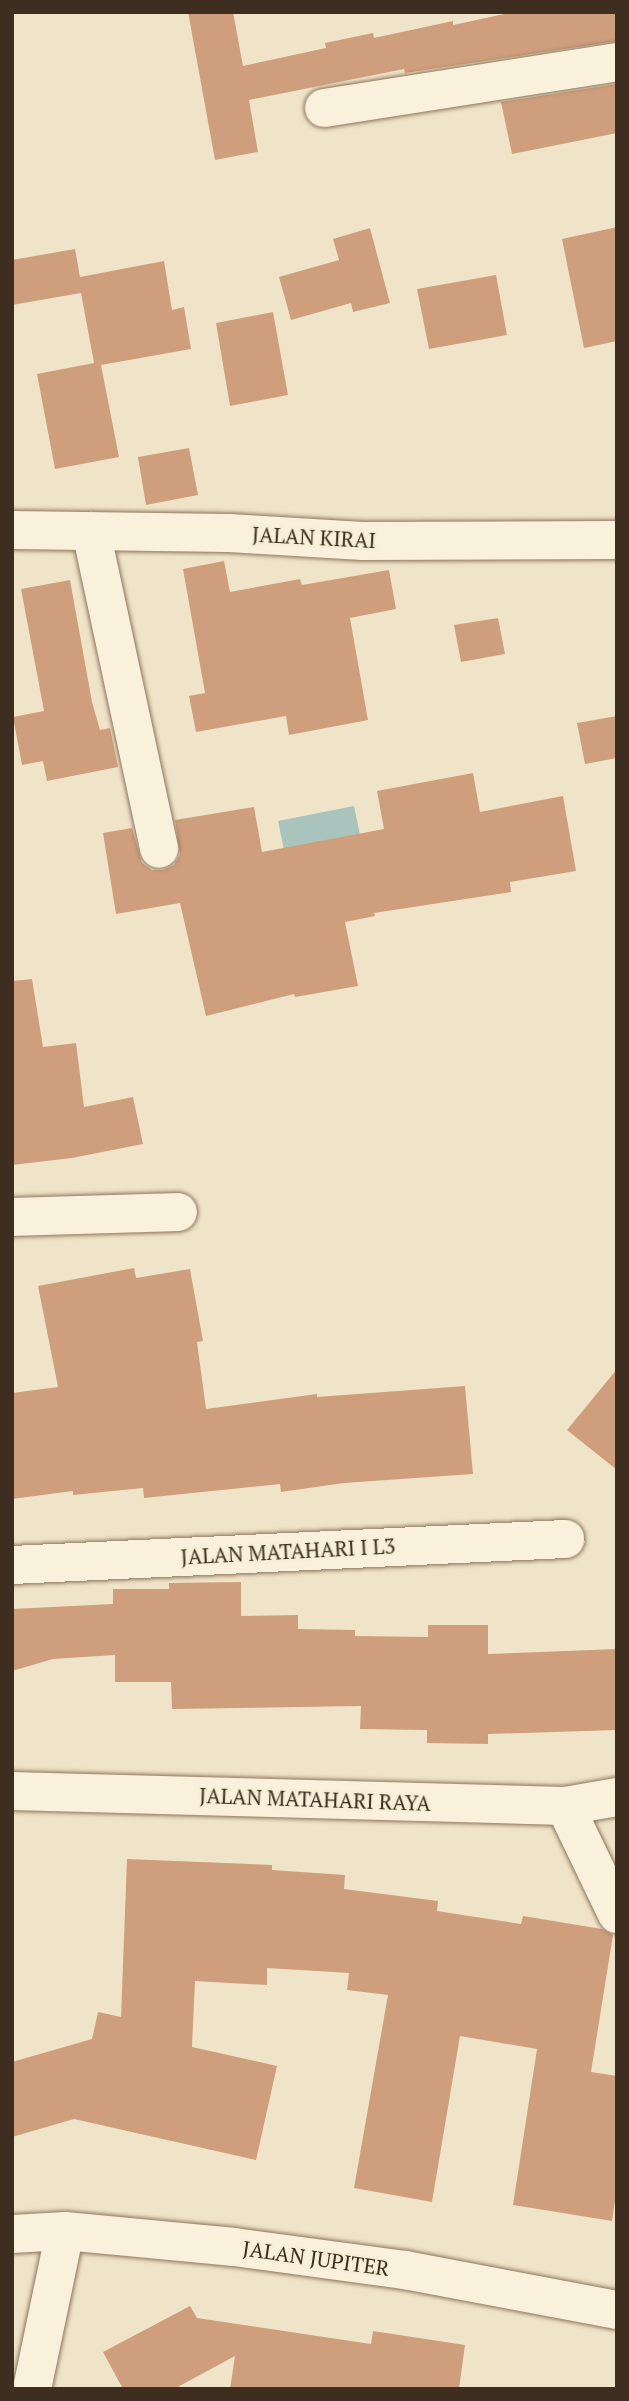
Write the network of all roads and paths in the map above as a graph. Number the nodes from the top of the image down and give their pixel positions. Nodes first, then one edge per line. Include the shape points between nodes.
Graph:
1 (617, 62) edge
2 (324, 108) dead end
3 (12, 530) edge
4 (91, 531) junction
5 (617, 540) edge
6 (159, 849) dead end
7 (178, 1212) dead end
8 (12, 1217) edge
9 (565, 1539) dead end
10 (12, 1565) edge
11 (12, 1791) edge
12 (617, 1797) edge
13 (565, 1806) junction
14 (617, 1914) edge
15 (65, 2231) junction
16 (12, 2234) edge
17 (617, 2310) edge
18 (32, 2389) edge

1 - 2 street
3 - 4 street, JALAN KIRAI
4 - 5 street, JALAN KIRAI via 363,541
4 - 6 street
7 - 8 street
9 - 10 street, JALAN MATAHARI I L3
11 - 13 street, JALAN MATAHARI RAYA
12 - 13 street, JALAN MATAHARI RAYA
13 - 14 street
15 - 16 street, JALAN JUPITER
15 - 17 street, JALAN JUPITER via 405,2270
15 - 18 street

